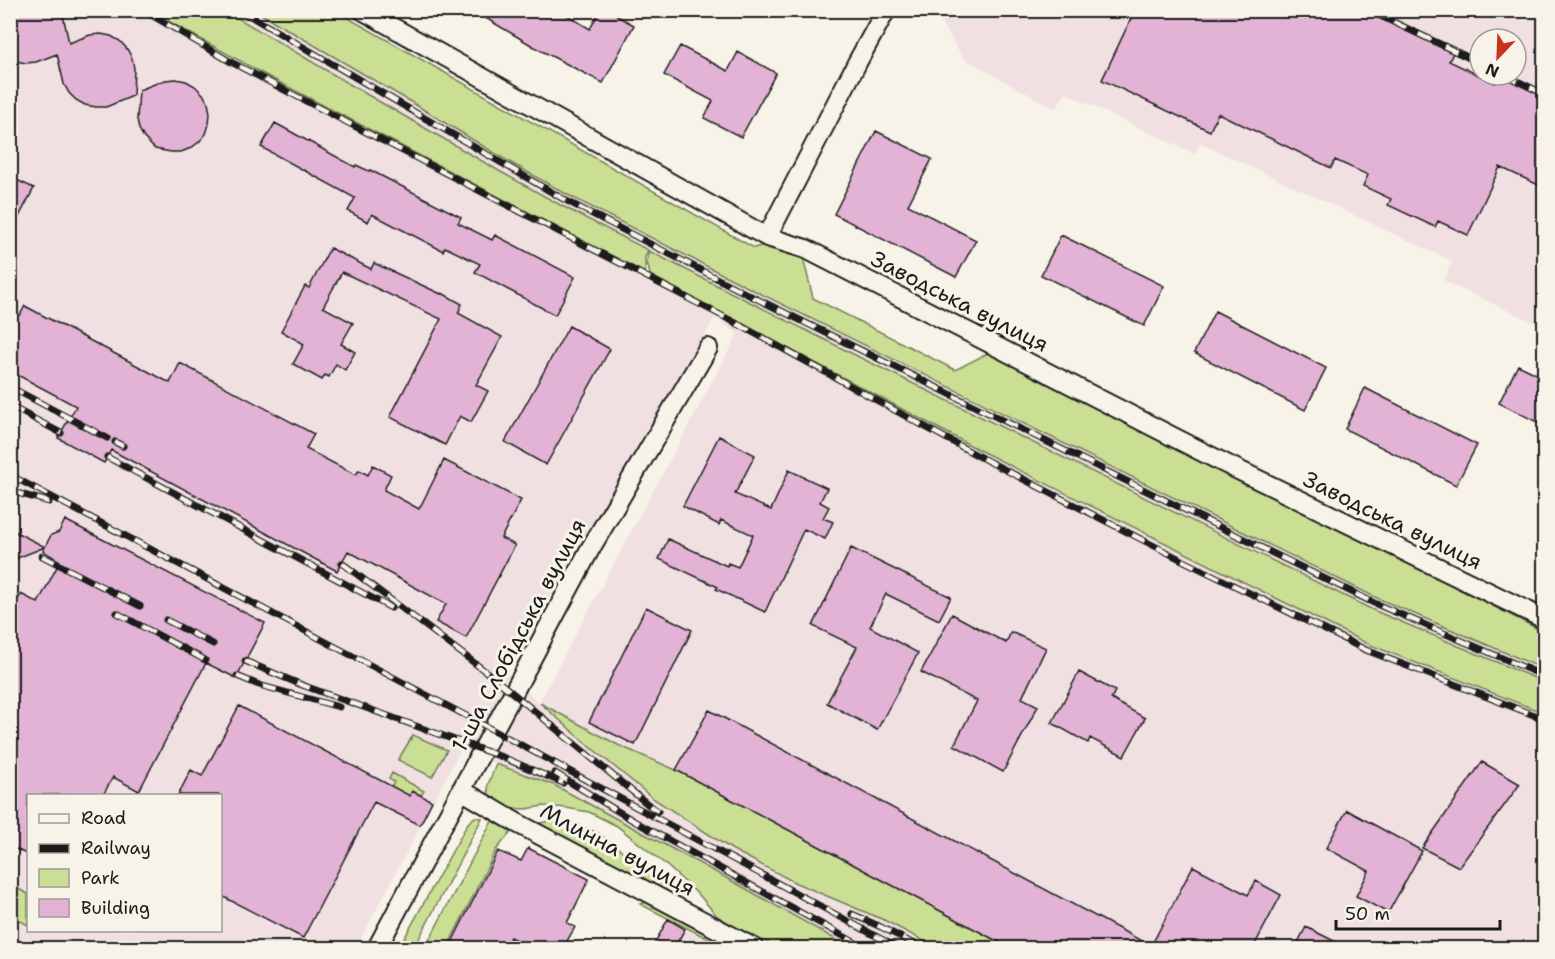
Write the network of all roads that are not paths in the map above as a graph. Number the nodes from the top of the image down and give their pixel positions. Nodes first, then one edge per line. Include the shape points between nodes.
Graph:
1 (362, 10) edge
2 (886, 10) edge
3 (767, 237) junction
4 (708, 348) dead end
5 (1545, 619) edge
6 (461, 790) junction
7 (377, 948) edge
8 (754, 948) edge

1 - 3 street, Заводська вулиця
2 - 3 street
3 - 5 street, Заводська вулиця via 806,249 1226,464
4 - 6 street, 1-ша Слобідська вулиця via 589,551
6 - 7 street, 1-ша Слобідська вулиця
6 - 8 street, Млинна вулиця

